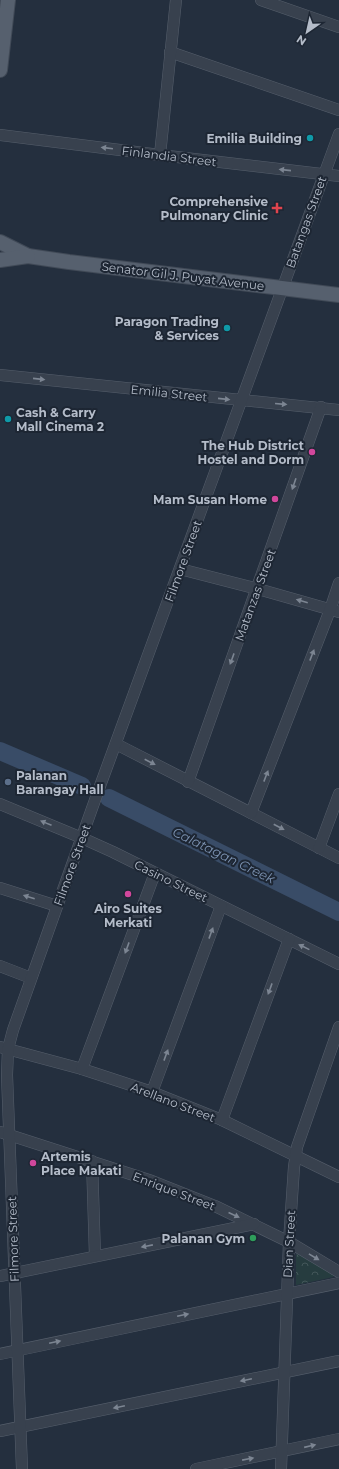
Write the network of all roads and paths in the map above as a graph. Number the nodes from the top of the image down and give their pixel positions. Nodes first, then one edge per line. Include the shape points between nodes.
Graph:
1 (8, 0) edge
2 (176, 0) edge
3 (261, 0) edge
4 (339, 28) edge
5 (170, 52) junction
6 (0, 70) edge
7 (339, 110) edge
8 (339, 134) edge
9 (0, 135) edge
10 (160, 155) junction
11 (324, 174) junction
12 (339, 176) edge
13 (0, 242) edge
14 (28, 256) junction
15 (0, 260) edge
16 (282, 288) junction
17 (339, 295) edge
18 (0, 375) edge
19 (242, 401) junction
20 (321, 407) junction
21 (339, 410) edge
22 (180, 569) junction
23 (339, 583) edge
24 (258, 588) junction
25 (335, 611) edge
26 (116, 744) junction
27 (188, 782) junction
28 (339, 794) edge
29 (0, 804) edge
30 (252, 813) junction
31 (82, 838) junction
32 (319, 848) junction
33 (339, 858) edge
34 (155, 873) junction
35 (0, 888) edge
36 (57, 906) junction
37 (221, 906) junction
38 (289, 939) junction
39 (339, 964) edge
40 (0, 966) edge
41 (31, 978) junction
42 (339, 1027) edge
43 (4, 1048) edge
44 (82, 1069) junction
45 (152, 1092) junction
46 (222, 1120) junction
47 (4, 1133) edge
48 (295, 1155) junction
49 (92, 1161) junction
50 (339, 1177) edge
51 (254, 1224) junction
52 (289, 1242) junction
53 (96, 1256) junction
54 (339, 1272) edge
55 (14, 1273) junction
56 (0, 1276) edge
57 (339, 1283) edge
58 (287, 1293) junction
59 (17, 1350) junction
60 (0, 1354) edge
61 (339, 1361) edge
62 (285, 1372) junction
63 (20, 1427) junction
64 (0, 1431) edge
65 (339, 1439) edge
66 (282, 1452) junction
67 (22, 1469) edge
68 (196, 1469) edge
69 (281, 1469) edge

1 - 6 main road
2 - 5 street
3 - 4 street
5 - 7 street
5 - 10 street
8 - 11 street, Batangas Street
10 -> 9 street, Finlandia Street
11 -> 10 street, Finlandia Street
11 - 12 street, Finlandia Street
11 - 16 street, Batangas Street
13 - 14 main road, Senator Gil J. Puyat Avenue
14 - 15 main road, Senator Gil J. Puyat Avenue
14 - 16 main road, Senator Gil J. Puyat Avenue
16 - 17 main road, Senator Gil J. Puyat Avenue
16 - 19 street, Filmore Street
18 -> 19 street, Emilia Street
19 -> 20 street, Emilia Street
19 - 22 street, Filmore Street
20 - 21 street, Emilia Street
20 -> 24 street, Matanzas Street
22 - 24 street
22 - 26 street, Filmore Street
23 - 25 street
25 -> 24 street
24 -> 27 street, Matanzas Street
30 -> 25 street
26 -> 27 street
26 - 31 street, Filmore Street
27 - 30 street
28 - 32 street
31 -> 29 street, Casino Street
30 -> 32 street
31 - 34 street, Casino Street
31 - 36 street, Filmore Street
32 - 33 street
34 - 37 street, Casino Street
34 -> 44 street
36 -> 35 street
36 - 41 street, Filmore Street
37 - 38 street, Casino Street
45 -> 37 street
39 -> 38 street, Casino Street
38 -> 46 street
40 - 41 street
41 - 43 street, Filmore Street
42 - 48 street, Dian Street
43 - 44 street, Arellano Street
43 - 47 street, Filmore Street via 7,1072
44 - 45 street, Arellano Street
45 - 46 street, Arellano Street
46 - 48 street, Arellano Street
47 - 49 street, Enrique Street
47 - 55 street, Filmore Street
48 - 50 street, Arellano Street
48 - 52 street, Dian Street
49 -> 51 street, Enrique Street via 152,1181
49 - 53 street
51 - 52 street, Enrique Street
51 -> 53 street
52 -> 54 street, Enrique Street
52 - 58 street, Dian Street
53 - 55 street
55 - 56 street
55 - 59 street, Filmore Street
57 - 58 street
59 -> 58 street
58 - 62 street, Dian Street
59 - 60 street
59 - 63 street, Filmore Street
61 - 62 street
62 -> 63 street
62 - 66 street, Dian Street
63 - 64 street
63 - 67 street, Filmore Street
66 -> 65 street
68 -> 66 street
66 - 69 street, Dian Street

